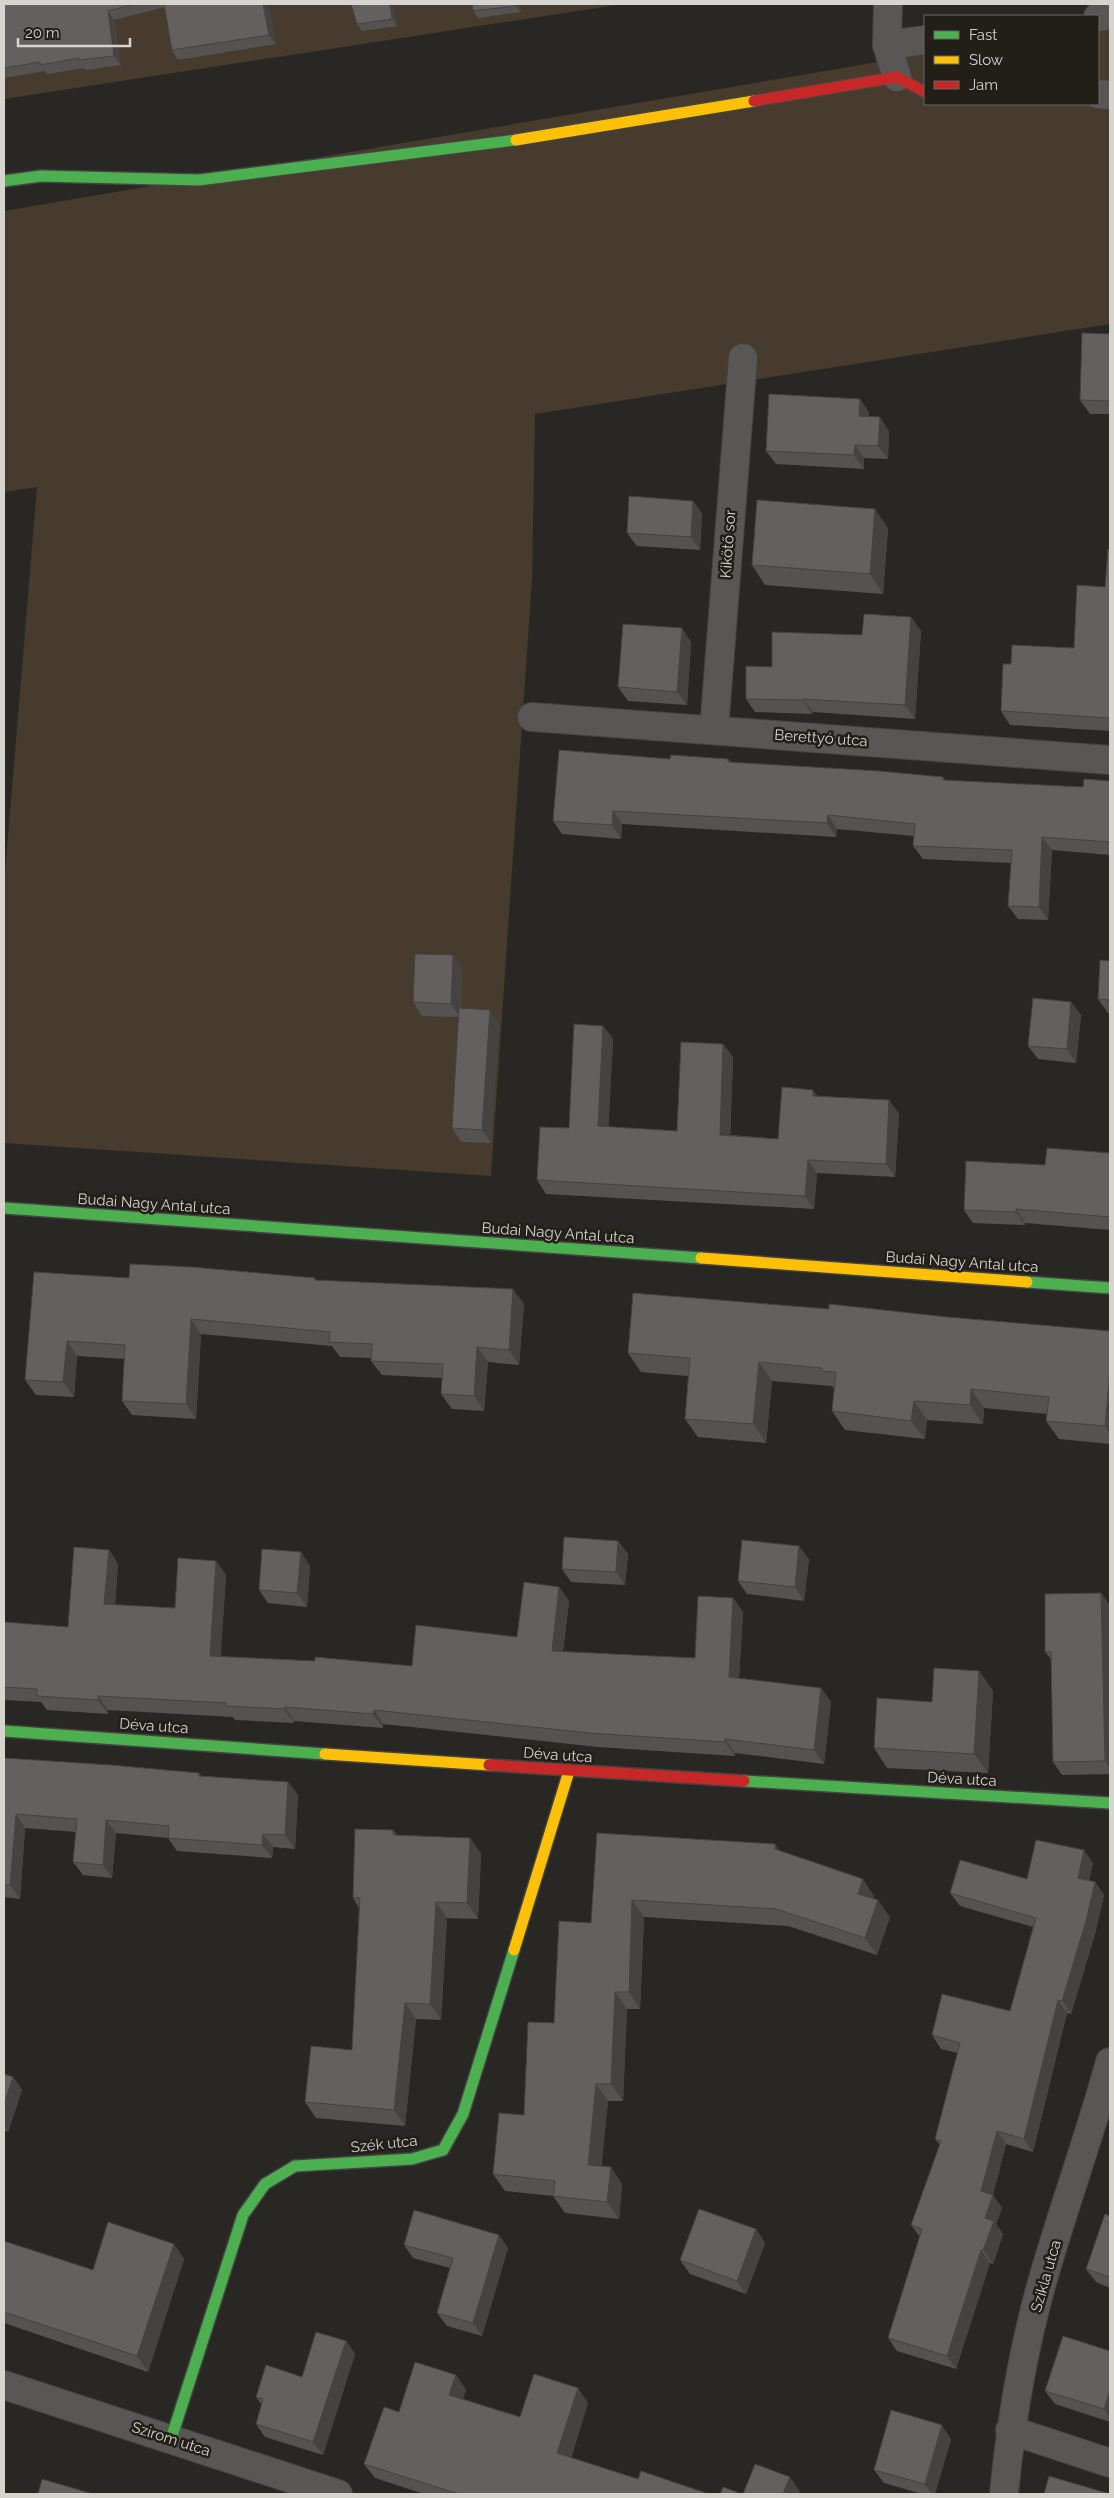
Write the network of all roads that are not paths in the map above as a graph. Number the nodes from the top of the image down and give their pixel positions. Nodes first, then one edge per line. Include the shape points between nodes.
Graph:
1 (888, 4) edge
2 (924, 40) edge
3 (887, 45) junction
4 (897, 78) junction
5 (924, 92) edge
6 (4, 181) edge
7 (743, 358) dead end
8 (532, 717) dead end
9 (714, 730) junction
10 (1110, 760) edge
11 (4, 1208) edge
12 (1110, 1288) edge
13 (4, 1731) edge
14 (569, 1771) junction
15 (1110, 1803) edge
16 (1110, 2062) edge
17 (1101, 2133) edge
18 (4, 2385) edge
19 (1010, 2430) junction
20 (171, 2439) junction
21 (1110, 2463) edge
22 (338, 2494) edge
23 (1004, 2494) edge

1 - 3 street
2 - 3 street
3 - 4 street
4 - 5 street
4 - 6 street via 551,135 199,180 41,176
7 - 9 street, Kikötő sor
8 - 9 street, Berettyó utca
9 - 10 street, Berettyó utca
11 - 12 street, Budai Nagy Antal utca
13 - 14 street, Déva utca
14 - 15 street, Déva utca
14 - 20 street, Szék utca via 463,2114 443,2150 412,2159 295,2166 265,2184 243,2216
16 - 17 street, Szikla utca
17 - 19 street, Szikla utca via 1043,2279
18 - 20 street, Szirom utca
19 - 21 street
19 - 23 street, Szikla utca
20 - 22 street, Szirom utca

